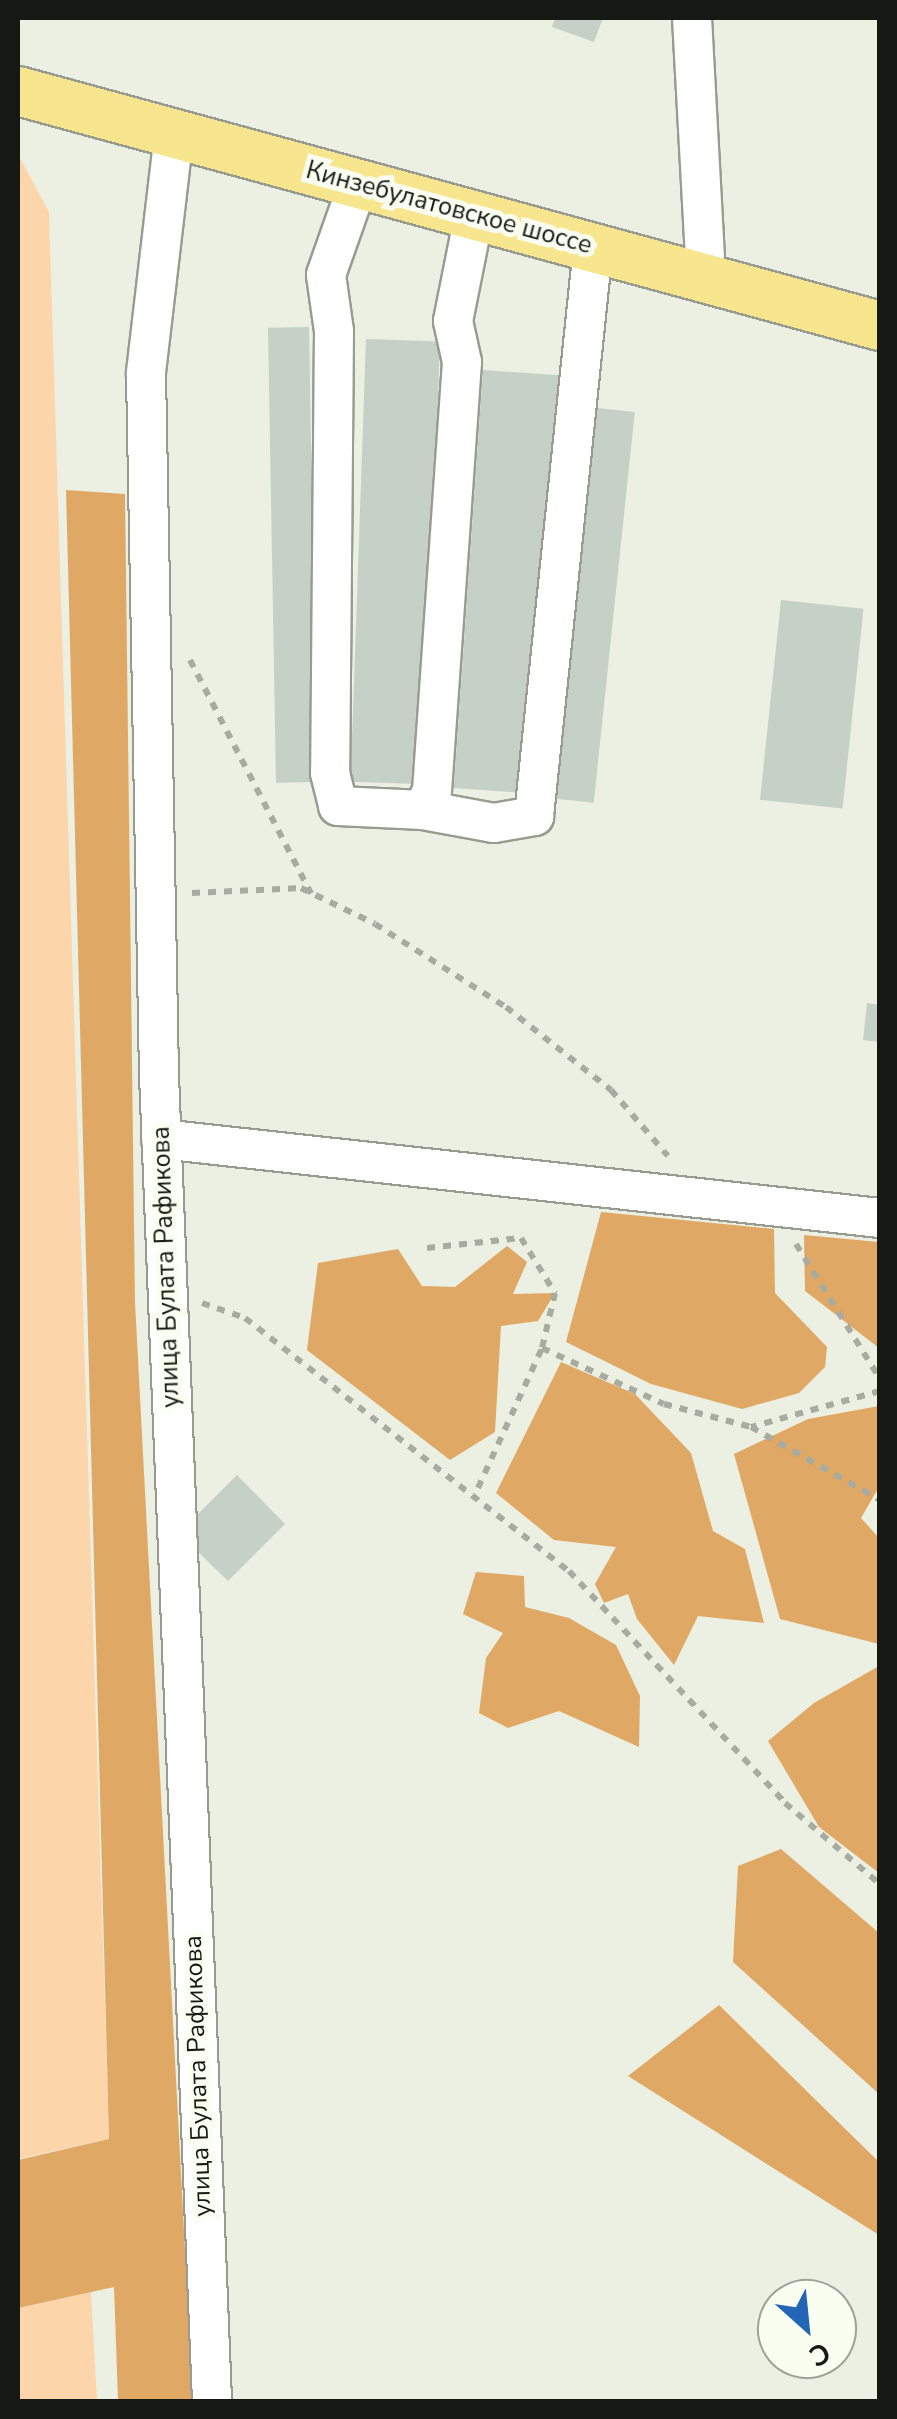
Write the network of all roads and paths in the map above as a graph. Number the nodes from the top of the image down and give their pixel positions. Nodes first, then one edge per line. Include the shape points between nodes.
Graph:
1 (692, 18) edge
2 (18, 91) edge
3 (174, 134) junction
4 (358, 184) junction
5 (474, 216) junction
6 (592, 248) junction
7 (706, 279) junction
8 (880, 326) edge
9 (186, 652) dead end
10 (422, 810) junction
11 (311, 893) junction
12 (156, 894) junction
13 (161, 1140) junction
14 (705, 1199) junction
15 (790, 1208) junction
16 (880, 1218) edge
17 (427, 1248) dead end
18 (167, 1292) junction
19 (542, 1348) junction
20 (880, 1379) edge
21 (880, 1391) edge
22 (751, 1427) junction
23 (478, 1488) dead end
24 (880, 1500) edge
25 (880, 1884) edge
26 (212, 2402) edge

1 - 7 street
2 - 3 main road, Кинзебулатовское шоссе
3 - 4 main road, Кинзебулатовское шоссе
3 - 12 street, улица Булата Рафикова via 146,373
4 - 5 main road, Кинзебулатовское шоссе
4 - 10 street via 326,275 334,332 330,772 338,806
5 - 6 main road, Кинзебулатовское шоссе
5 - 10 street via 454,321 462,362 432,791
6 - 7 main road, Кинзебулатовское шоссе
6 - 10 street via 534,816 494,823
7 - 8 main road, Кинзебулатовское шоссе
9 - 11 path
11 - 12 path
11 - 14 path via 506,1007 611,1090
12 - 13 street, улица Булата Рафикова
13 - 14 street
13 - 18 street, улица Булата Рафикова
14 - 15 street
15 - 16 street
15 - 20 path via 798,1254
17 - 19 path via 521,1238 554,1293
18 - 25 path via 245,1318 569,1572 785,1803
18 - 26 street, улица Булата Рафикова
19 - 22 path via 664,1404
19 - 23 path
21 - 22 path
22 - 24 path

